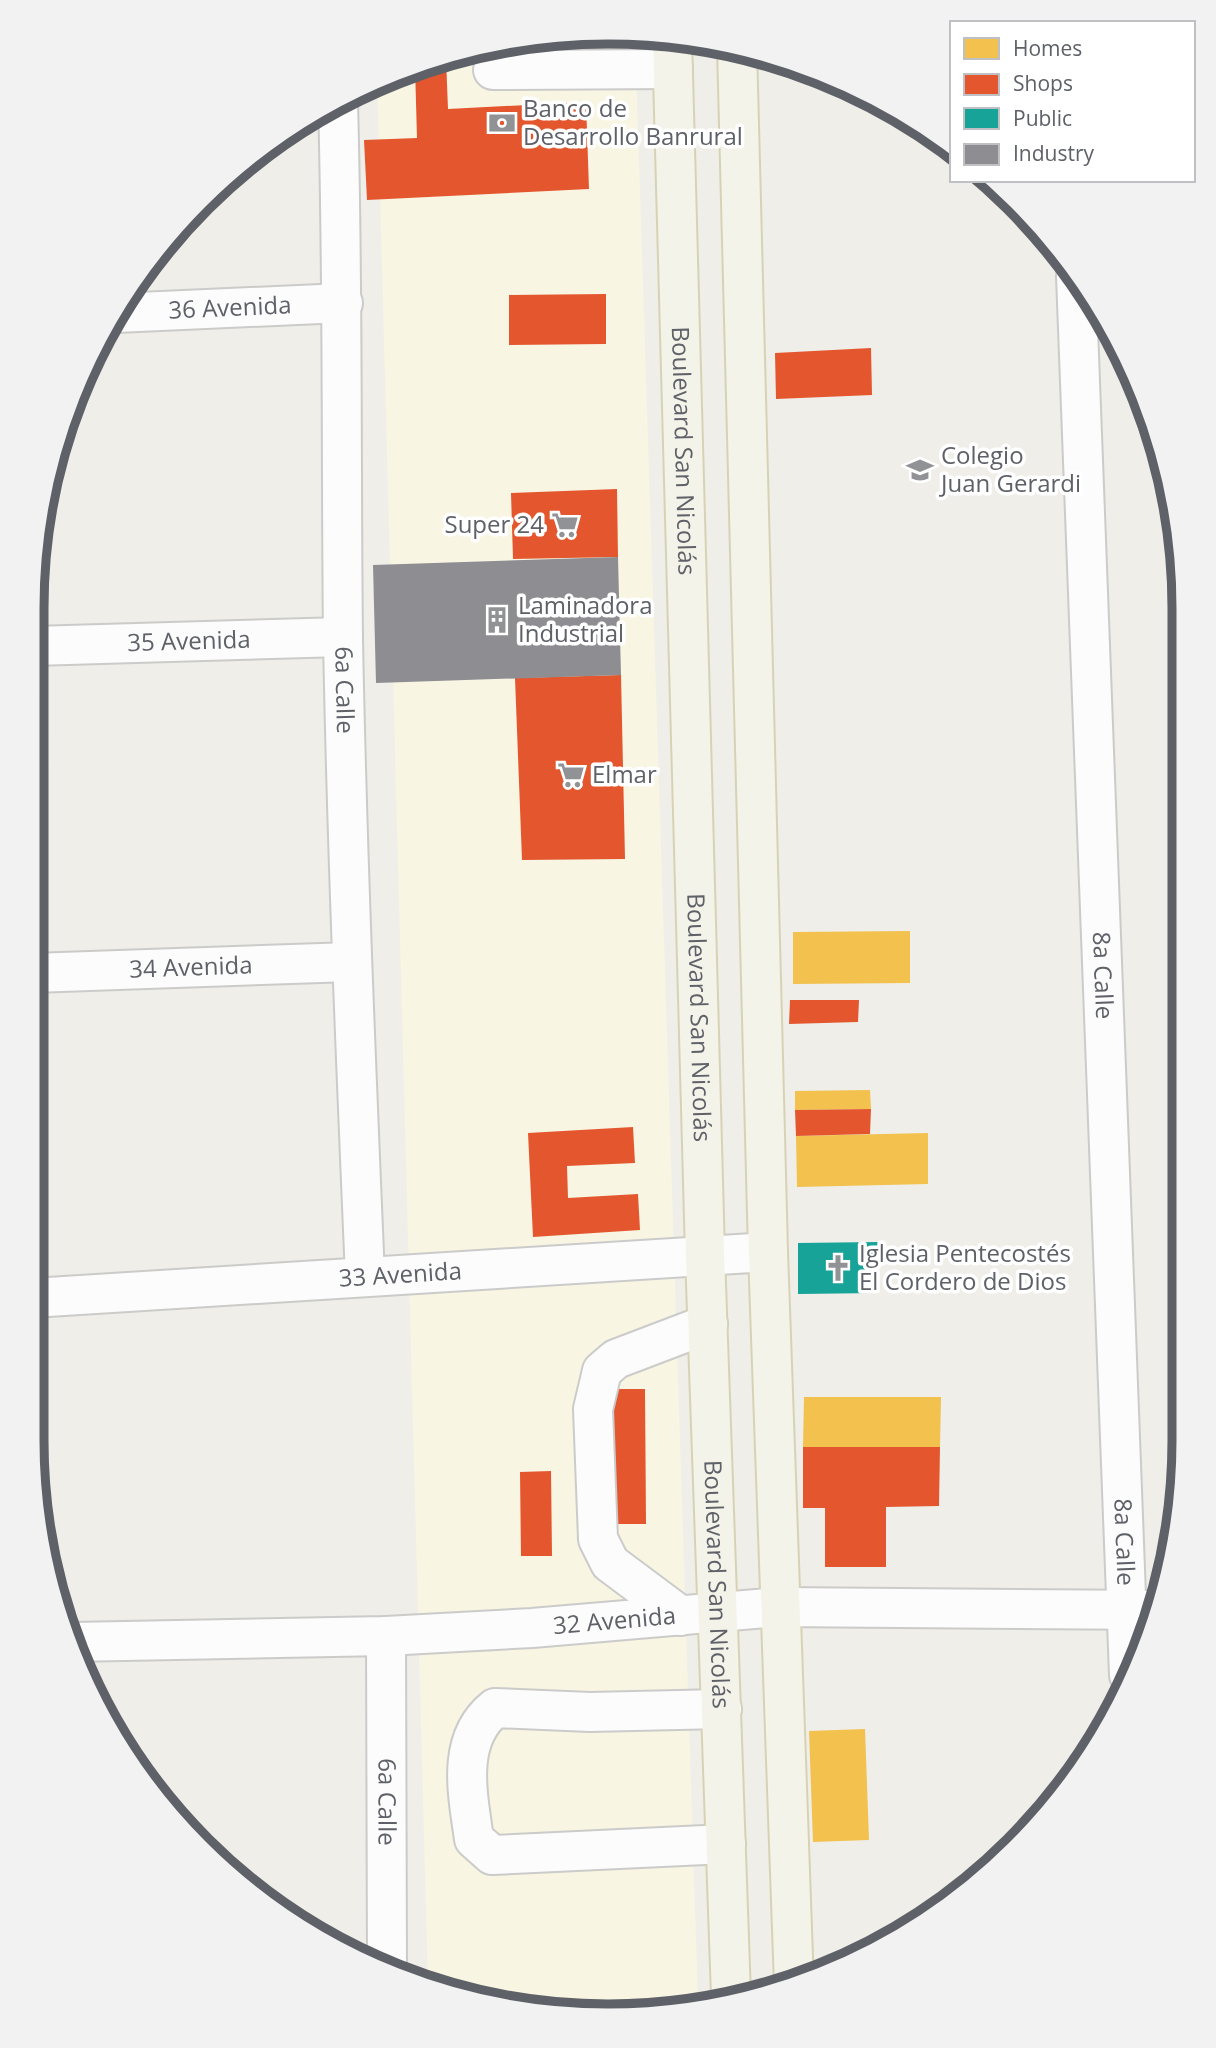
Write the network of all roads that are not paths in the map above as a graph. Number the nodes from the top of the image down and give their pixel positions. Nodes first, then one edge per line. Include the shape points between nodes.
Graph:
1 (673, 53) edge
2 (737, 59) edge
3 (493, 70) dead end
4 (338, 112) edge
5 (1077, 295) edge
6 (343, 303) junction
7 (128, 312) edge
8 (343, 637) junction
9 (44, 646) edge
10 (351, 962) junction
11 (44, 973) edge
12 (768, 1252) junction
13 (705, 1255) junction
14 (365, 1277) junction
15 (44, 1297) edge
16 (708, 1324) junction
17 (779, 1607) junction
18 (1142, 1610) edge
19 (719, 1612) junction
20 (681, 1616) junction
21 (1137, 1634) edge
22 (386, 1636) junction
23 (82, 1643) edge
24 (722, 1709) junction
25 (726, 1844) junction
26 (387, 1959) edge
27 (793, 1972) edge
28 (732, 1990) edge

1 - 3 street
1 - 13 main road, Boulevard San Nicolás
2 - 12 main road
4 - 6 street, 6a Calle
5 - 18 street, 8a Calle
6 - 7 street, 36 Avenida
6 - 8 street, 6a Calle
8 - 9 street, 35 Avenida
8 - 10 street, 6a Calle
10 - 11 street, 34 Avenida
10 - 14 street, 6a Calle
12 - 13 street, 33 Avenida
12 - 17 main road
13 - 14 street, 33 Avenida
13 - 16 main road, Boulevard San Nicolás
14 - 15 street, 33 Avenida
16 - 19 main road, Boulevard San Nicolás
16 - 20 street via 616,1359 602,1371 593,1409 598,1539 610,1563
17 - 18 street, 32 Avenida
17 - 19 street, 32 Avenida
17 - 27 main road
18 - 21 street, 8a Calle
19 - 20 street, 32 Avenida
19 - 24 main road, Boulevard San Nicolás
20 - 22 street, 32 Avenida
22 - 23 street, 32 Avenida
22 - 26 street, 6a Calle
24 - 25 main road, Boulevard San Nicolás
24 - 25 street via 590,1712 495,1708 483,1718 473,1737 466,1779 474,1839 492,1855
25 - 28 main road, Boulevard San Nicolás

